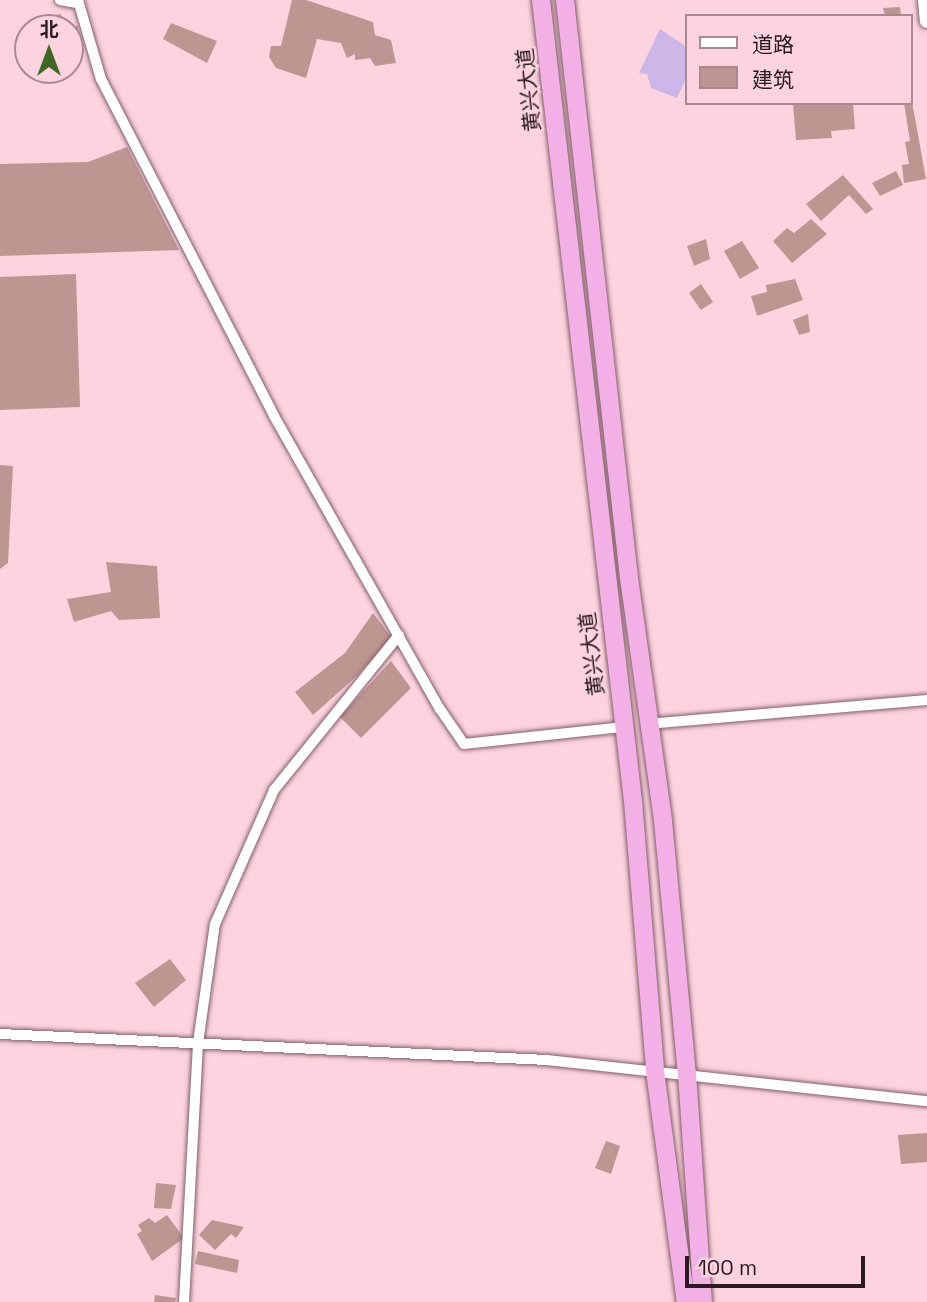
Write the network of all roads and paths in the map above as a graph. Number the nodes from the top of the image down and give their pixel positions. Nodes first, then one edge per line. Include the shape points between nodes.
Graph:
1 (60, 0) edge
2 (541, 0) edge
3 (565, 0) edge
4 (925, 0) edge
5 (78, 1) edge
6 (927, 21) edge
7 (399, 635) junction
8 (927, 700) edge
9 (647, 723) junction
10 (624, 727) junction
11 (676, 948) junction
12 (646, 951) junction
13 (0, 1034) edge
14 (198, 1043) junction
15 (654, 1070) junction
16 (687, 1074) junction
17 (927, 1101) edge
18 (184, 1302) edge
19 (686, 1302) edge
20 (703, 1302) edge

1 - 5 street
2 - 10 highway, 黄兴大道
3 - 9 highway
4 - 6 street
5 - 7 street via 101,79 274,416
7 - 10 street via 464,744
7 - 14 street via 274,790 215,924
8 - 9 street
9 - 11 highway
10 - 12 highway, 黄兴大道
11 - 12 highway via 672,960 662,966
11 - 16 highway
12 - 15 highway, 黄兴大道
13 - 14 street
14 - 15 street via 547,1060
14 - 18 street
15 - 16 street
15 - 19 highway, 黄兴大道
16 - 17 street
16 - 20 highway

